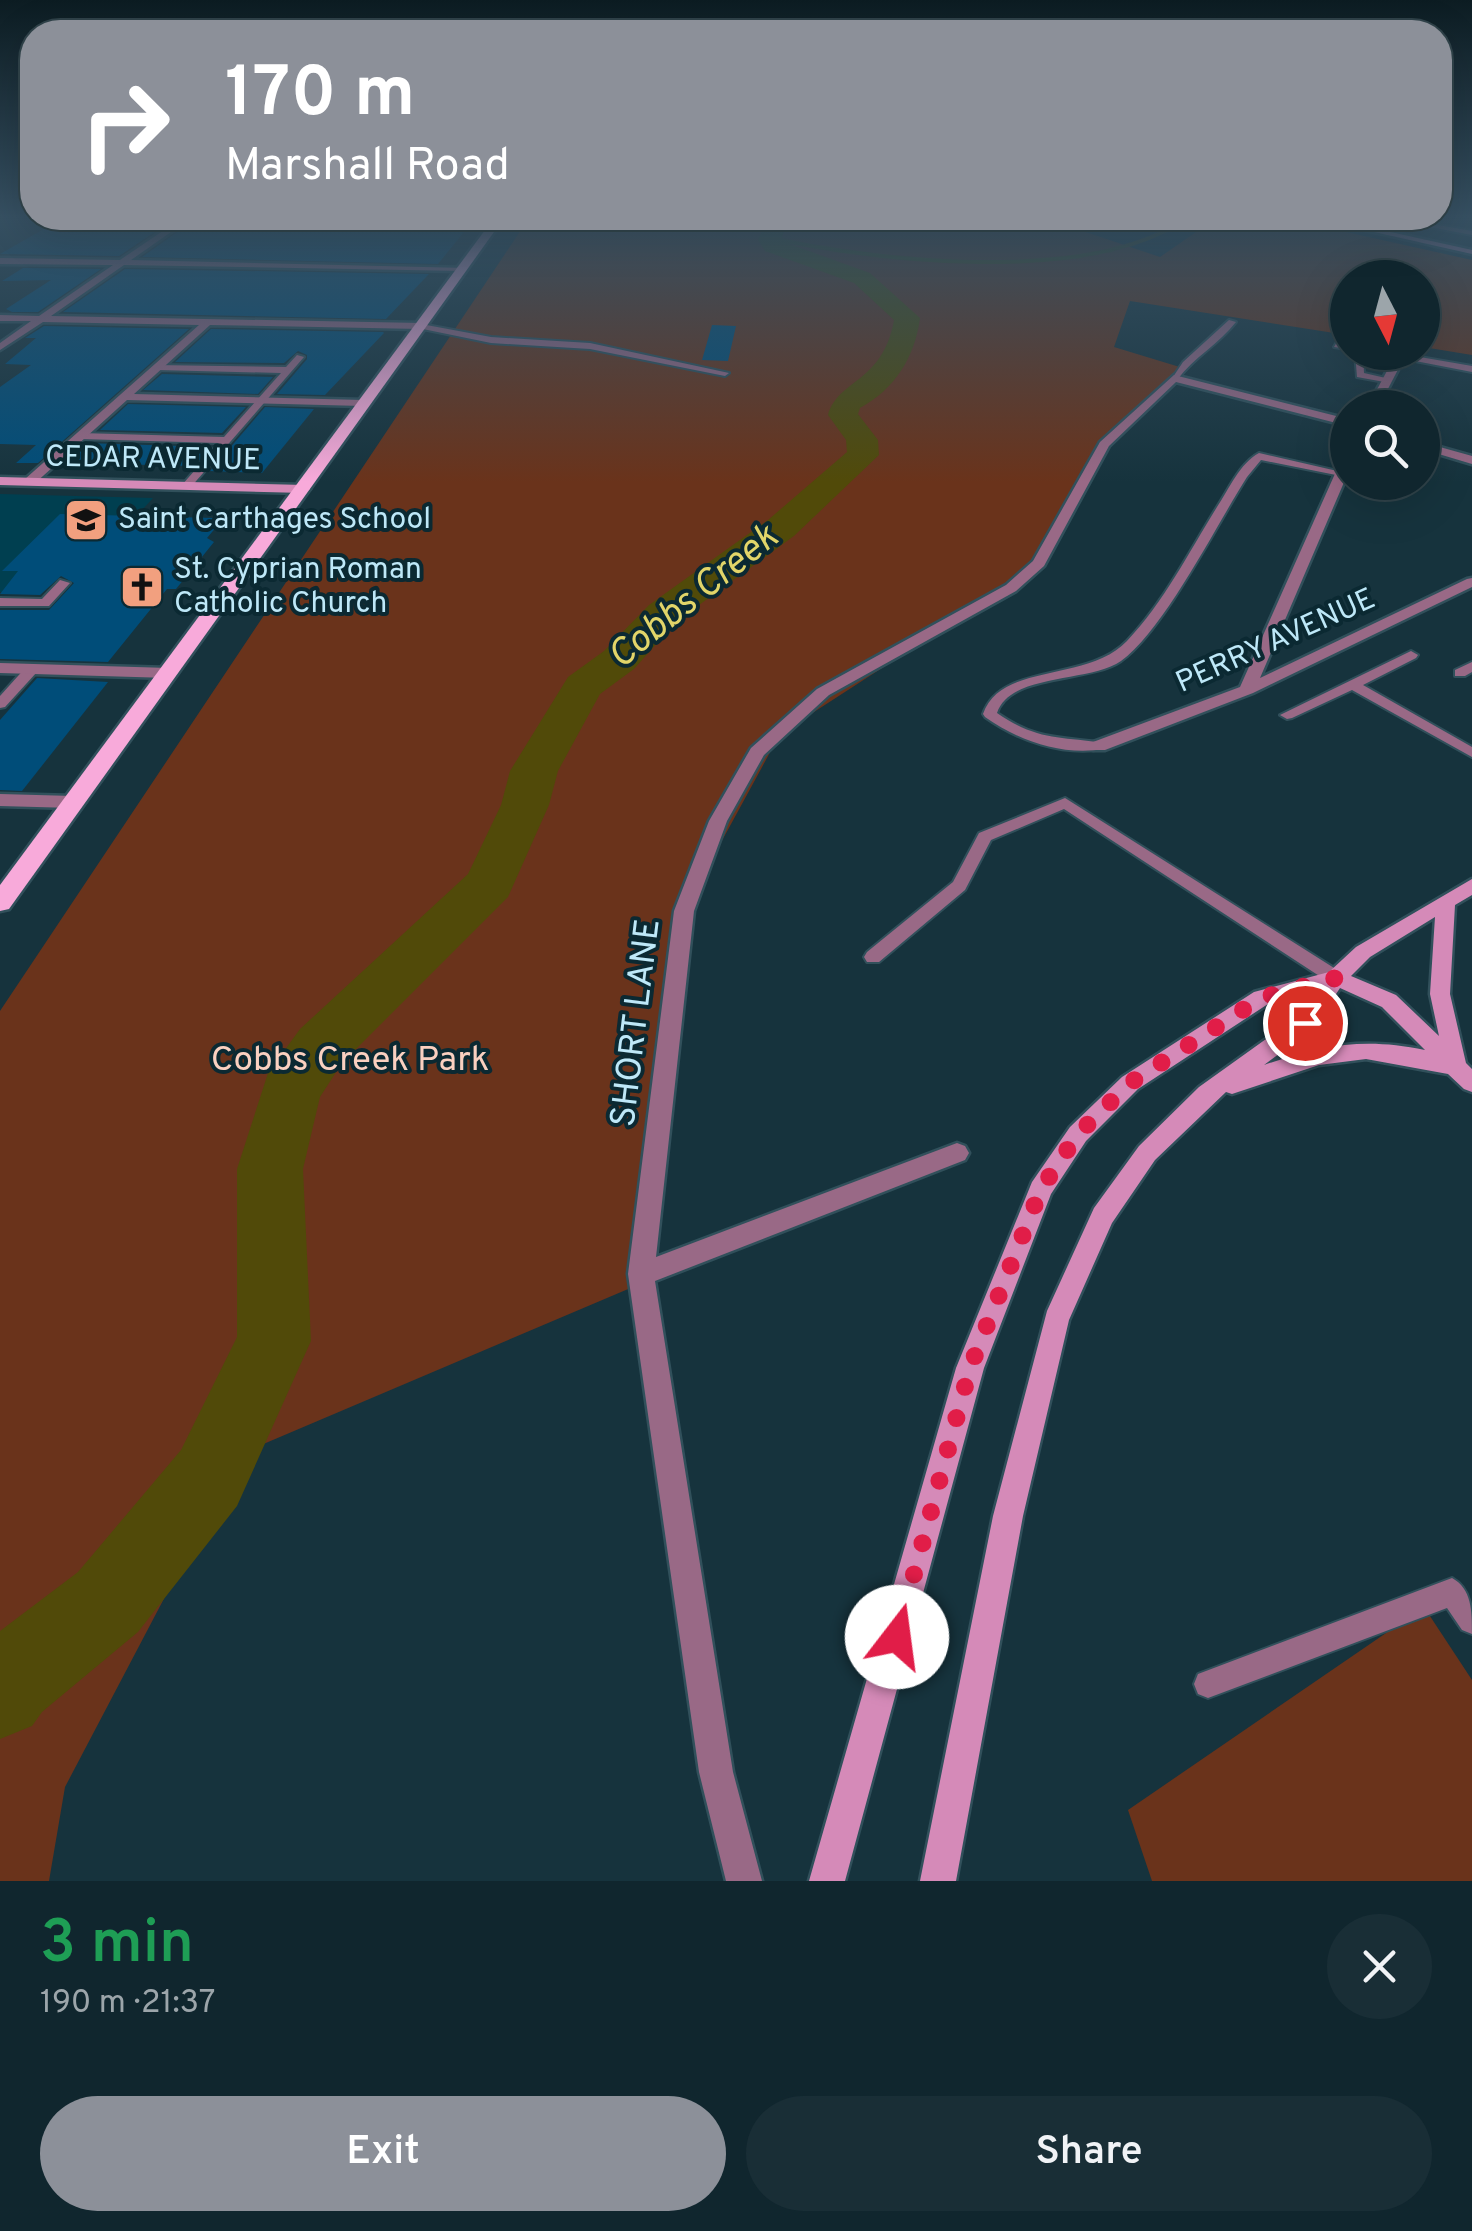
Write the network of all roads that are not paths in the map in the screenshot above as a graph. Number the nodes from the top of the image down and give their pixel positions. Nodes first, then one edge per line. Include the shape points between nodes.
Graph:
1 (60, 306) edge
2 (435, 306) edge
3 (0, 318) edge
4 (40, 319) junction
5 (208, 322) junction
6 (1232, 322) dead end
7 (421, 326) junction
8 (0, 347) edge
9 (300, 357) dead end
10 (1440, 366) edge
11 (156, 368) junction
12 (1472, 369) edge
13 (288, 370) junction
14 (1360, 370) edge
15 (1393, 370) edge
16 (1434, 370) edge
17 (725, 373) dead end
18 (1174, 378) junction
19 (1472, 378) edge
20 (1387, 381) junction
21 (1382, 390) edge
22 (124, 397) junction
23 (260, 400) junction
24 (363, 403) junction
25 (1330, 418) edge
26 (84, 433) junction
27 (229, 437) junction
28 (1440, 450) edge
29 (1472, 460) edge
30 (1330, 464) edge
31 (0, 481) edge
32 (28, 482) junction
33 (186, 486) junction
34 (304, 489) junction
35 (1330, 498) edge
36 (1472, 582) edge
37 (64, 583) dead end
38 (0, 602) edge
39 (1412, 656) dead end
40 (0, 668) edge
41 (32, 669) junction
42 (170, 673) junction
43 (1353, 685) junction
44 (1247, 690) junction
45 (0, 704) edge
46 (1287, 715) dead end
47 (1099, 746) joint
48 (1472, 753) edge
49 (0, 800) edge
50 (74, 802) junction
51 (1472, 886) edge
52 (1446, 901) junction
53 (0, 903) edge
54 (873, 957) dead end
55 (1336, 978) junction
56 (1464, 1076) edge
57 (1207, 1094) junction
58 (957, 1154) dead end
59 (641, 1274) junction
60 (1462, 1588) edge
61 (1472, 1620) edge
62 (1208, 1684) dead end
63 (744, 1881) edge
64 (827, 1881) edge
65 (938, 1881) edge

1 - 4 street
2 - 7 main road
3 - 4 street
4 - 5 street
4 - 8 street
5 - 7 street
5 - 11 street
6 - 18 lane
7 - 17 lane via 491,340 590,346
7 - 24 main road
9 - 13 lane
10 - 12 lane
11 - 13 lane
11 - 22 street
13 - 23 lane
14 - 20 lane
15 - 20 street
16 - 19 lane
18 - 25 street
18 - 59 street, SHORT LANE via 1104,444 1039,562 1011,588 823,692 757,752 718,820 684,911
20 - 21 street
22 - 23 street
22 - 26 street
23 - 24 street
23 - 27 lane
24 - 34 main road
26 - 27 lane
26 - 32 street
27 - 33 lane
28 - 29 street
30 - 47 lane via 1259,456 1114,660 993,698 990,714 1054,747
31 - 32 main road, CEDAR AVENUE
32 - 33 main road, CEDAR AVENUE
33 - 34 main road, CEDAR AVENUE
34 - 42 main road
35 - 44 street
36 - 44 street, PERRY AVENUE
37 - 38 lane via 44,604
39 - 43 lane
40 - 41 street
41 - 42 street
41 - 45 lane
42 - 50 main road
43 - 46 lane
43 - 48 lane
44 - 47 street, PERRY AVENUE
49 - 50 street
50 - 53 main road
51 - 52 main road
52 - 55 main road via 1363,952
52 - 56 main road via 1440,994
54 - 55 lane via 959,886 985,837 1065,803
55 - 56 main road via 1390,1002
55 - 57 main road via 1305,1023
55 - 64 main road via 1261,998 1130,1083 1078,1134 1041,1189 970,1368
56 - 57 main road via 1395,1050 1331,1050
57 - 65 main road via 1147,1152 1103,1216 1056,1320 1008,1516
58 - 59 street
59 - 63 street, SHORT LANE via 716,1772
60 - 61 lane
60 - 62 lane

